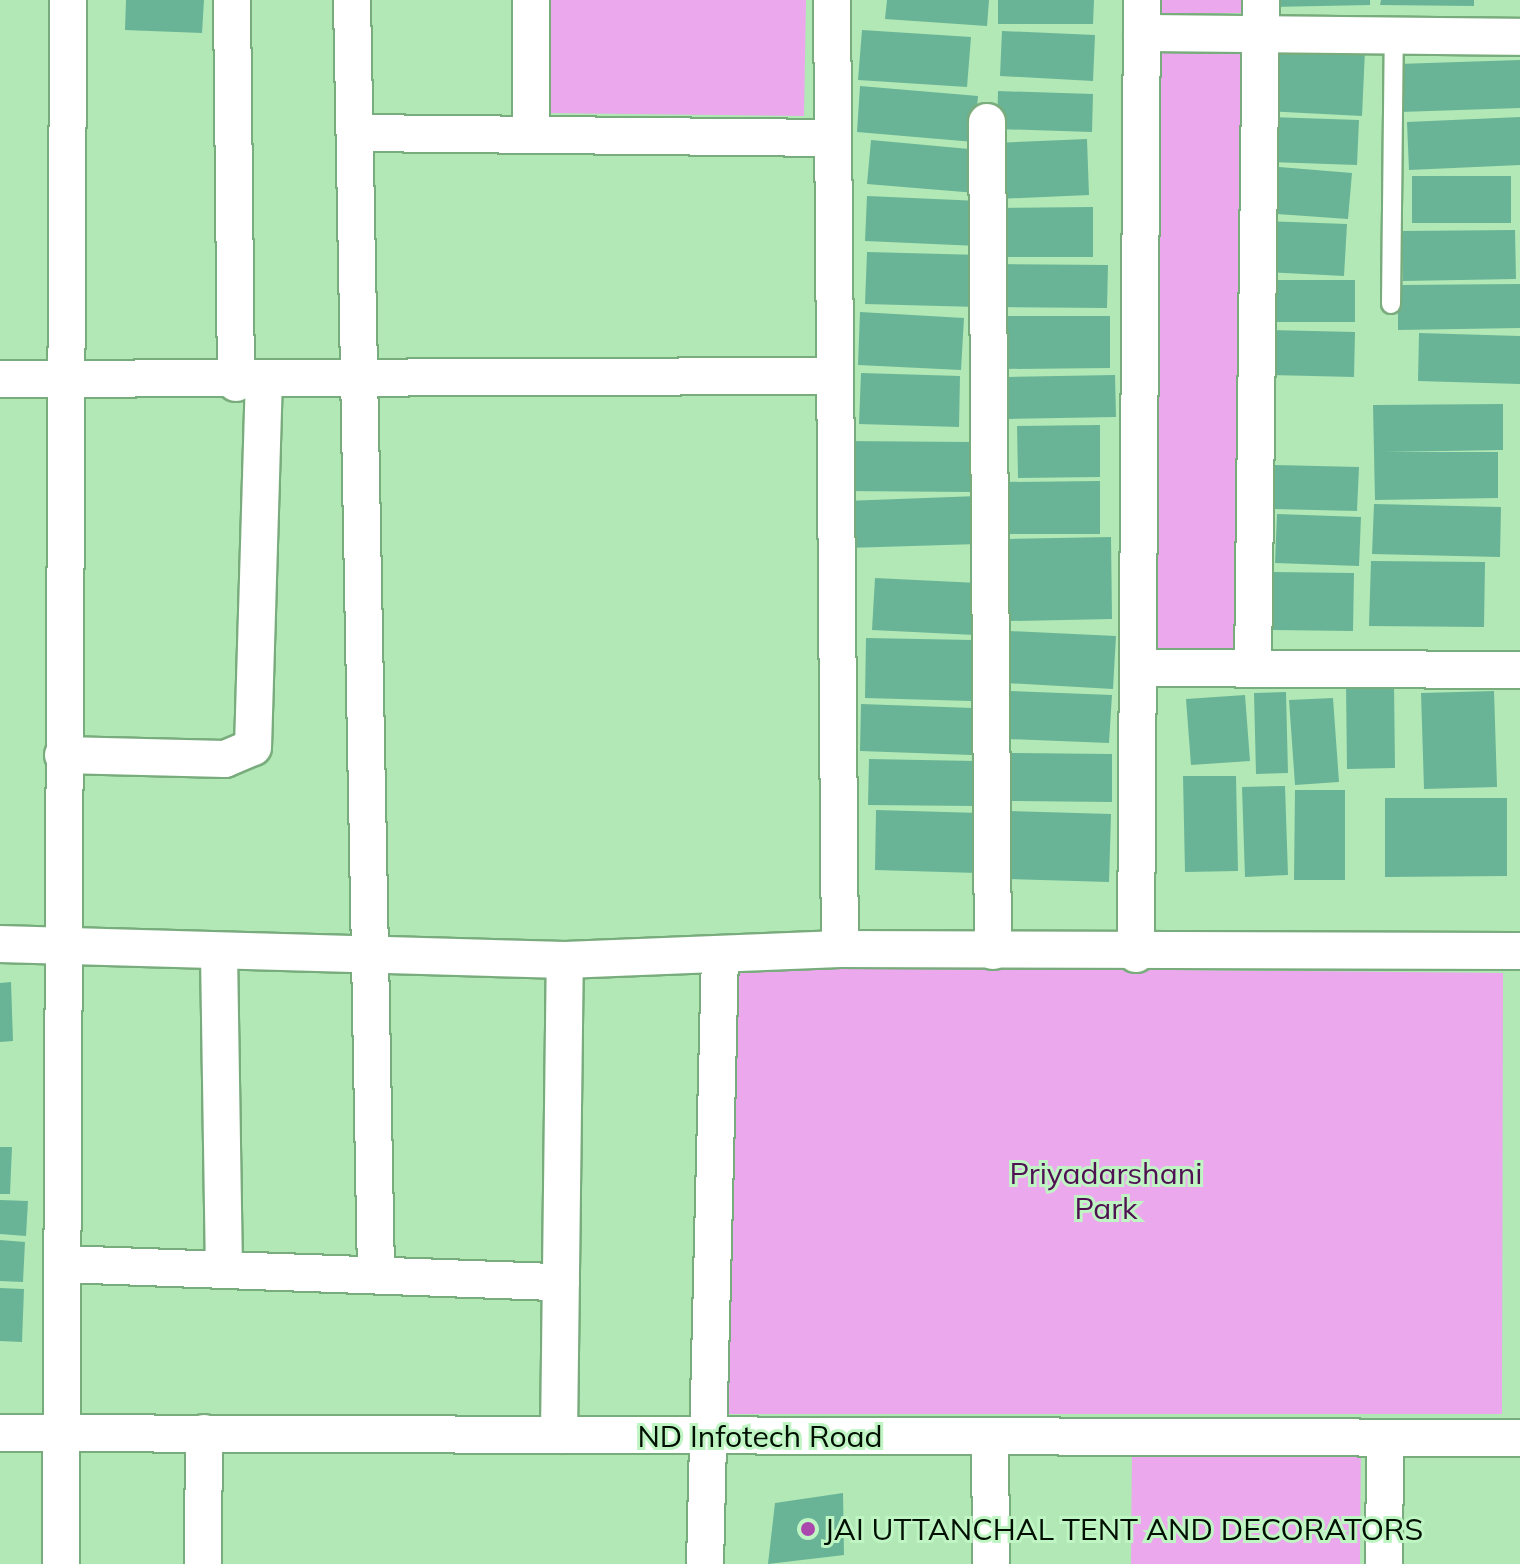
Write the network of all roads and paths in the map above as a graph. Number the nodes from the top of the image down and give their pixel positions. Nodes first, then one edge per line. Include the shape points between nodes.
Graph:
1 (68, 0) edge
2 (232, 0) edge
3 (352, 0) edge
4 (531, 0) edge
5 (832, 0) edge
6 (1142, 16) edge
7 (1261, 17) edge
8 (1394, 36) junction
9 (1520, 37) edge
10 (987, 122) dead end
11 (355, 133) junction
12 (531, 133) junction
13 (832, 138) junction
14 (1391, 304) dead end
15 (831, 376) junction
16 (0, 379) edge
17 (357, 379) junction
18 (66, 381) junction
19 (250, 381) junction
20 (1139, 668) junction
21 (1253, 668) junction
22 (1520, 670) edge
23 (63, 755) junction
24 (0, 944) edge
25 (62, 944) junction
26 (840, 949) junction
27 (993, 951) junction
28 (1520, 951) edge
29 (219, 953) junction
30 (720, 954) junction
31 (1136, 954) junction
32 (365, 957) junction
33 (565, 960) junction
34 (62, 1264) junction
35 (224, 1267) junction
36 (376, 1273) junction
37 (561, 1282) junction
38 (0, 1433) edge
39 (61, 1433) junction
40 (204, 1433) junction
41 (559, 1435) junction
42 (704, 1435) junction
43 (990, 1437) junction
44 (1385, 1438) junction
45 (1520, 1438) edge
46 (61, 1564) edge
47 (203, 1564) edge
48 (705, 1564) edge
49 (991, 1564) edge
50 (1384, 1564) edge

1 - 18 street
2 - 19 street
3 - 11 street
4 - 12 street
5 - 13 street
6 - 7 street
6 - 20 street
7 - 8 street
7 - 21 street
8 - 9 street
8 - 14 lane
10 - 27 street
11 - 12 street
11 - 17 street
12 - 13 street
13 - 15 street
15 - 17 street
15 - 26 street
16 - 18 street
17 - 19 street
17 - 32 street
18 - 19 street
18 - 23 street
19 - 23 street via 253,747 225,759
20 - 21 street
20 - 31 street
21 - 22 street
23 - 25 street
24 - 25 street
25 - 29 street
25 - 34 street
26 - 27 street
26 - 30 street
27 - 31 street
28 - 31 street
29 - 32 street
29 - 35 street
30 - 33 street
30 - 42 street
32 - 33 street
32 - 36 street
33 - 37 street
34 - 35 street
34 - 39 street
35 - 36 street
36 - 37 street
37 - 41 street
38 - 39 street, ND Infotech Road
39 - 40 street, ND Infotech Road
39 - 46 street
40 - 41 street, ND Infotech Road
40 - 47 street
41 - 42 street, ND Infotech Road
42 - 43 street, ND Infotech Road
42 - 48 street
43 - 44 street, ND Infotech Road
43 - 49 street
44 - 45 street, ND Infotech Road
44 - 50 street

